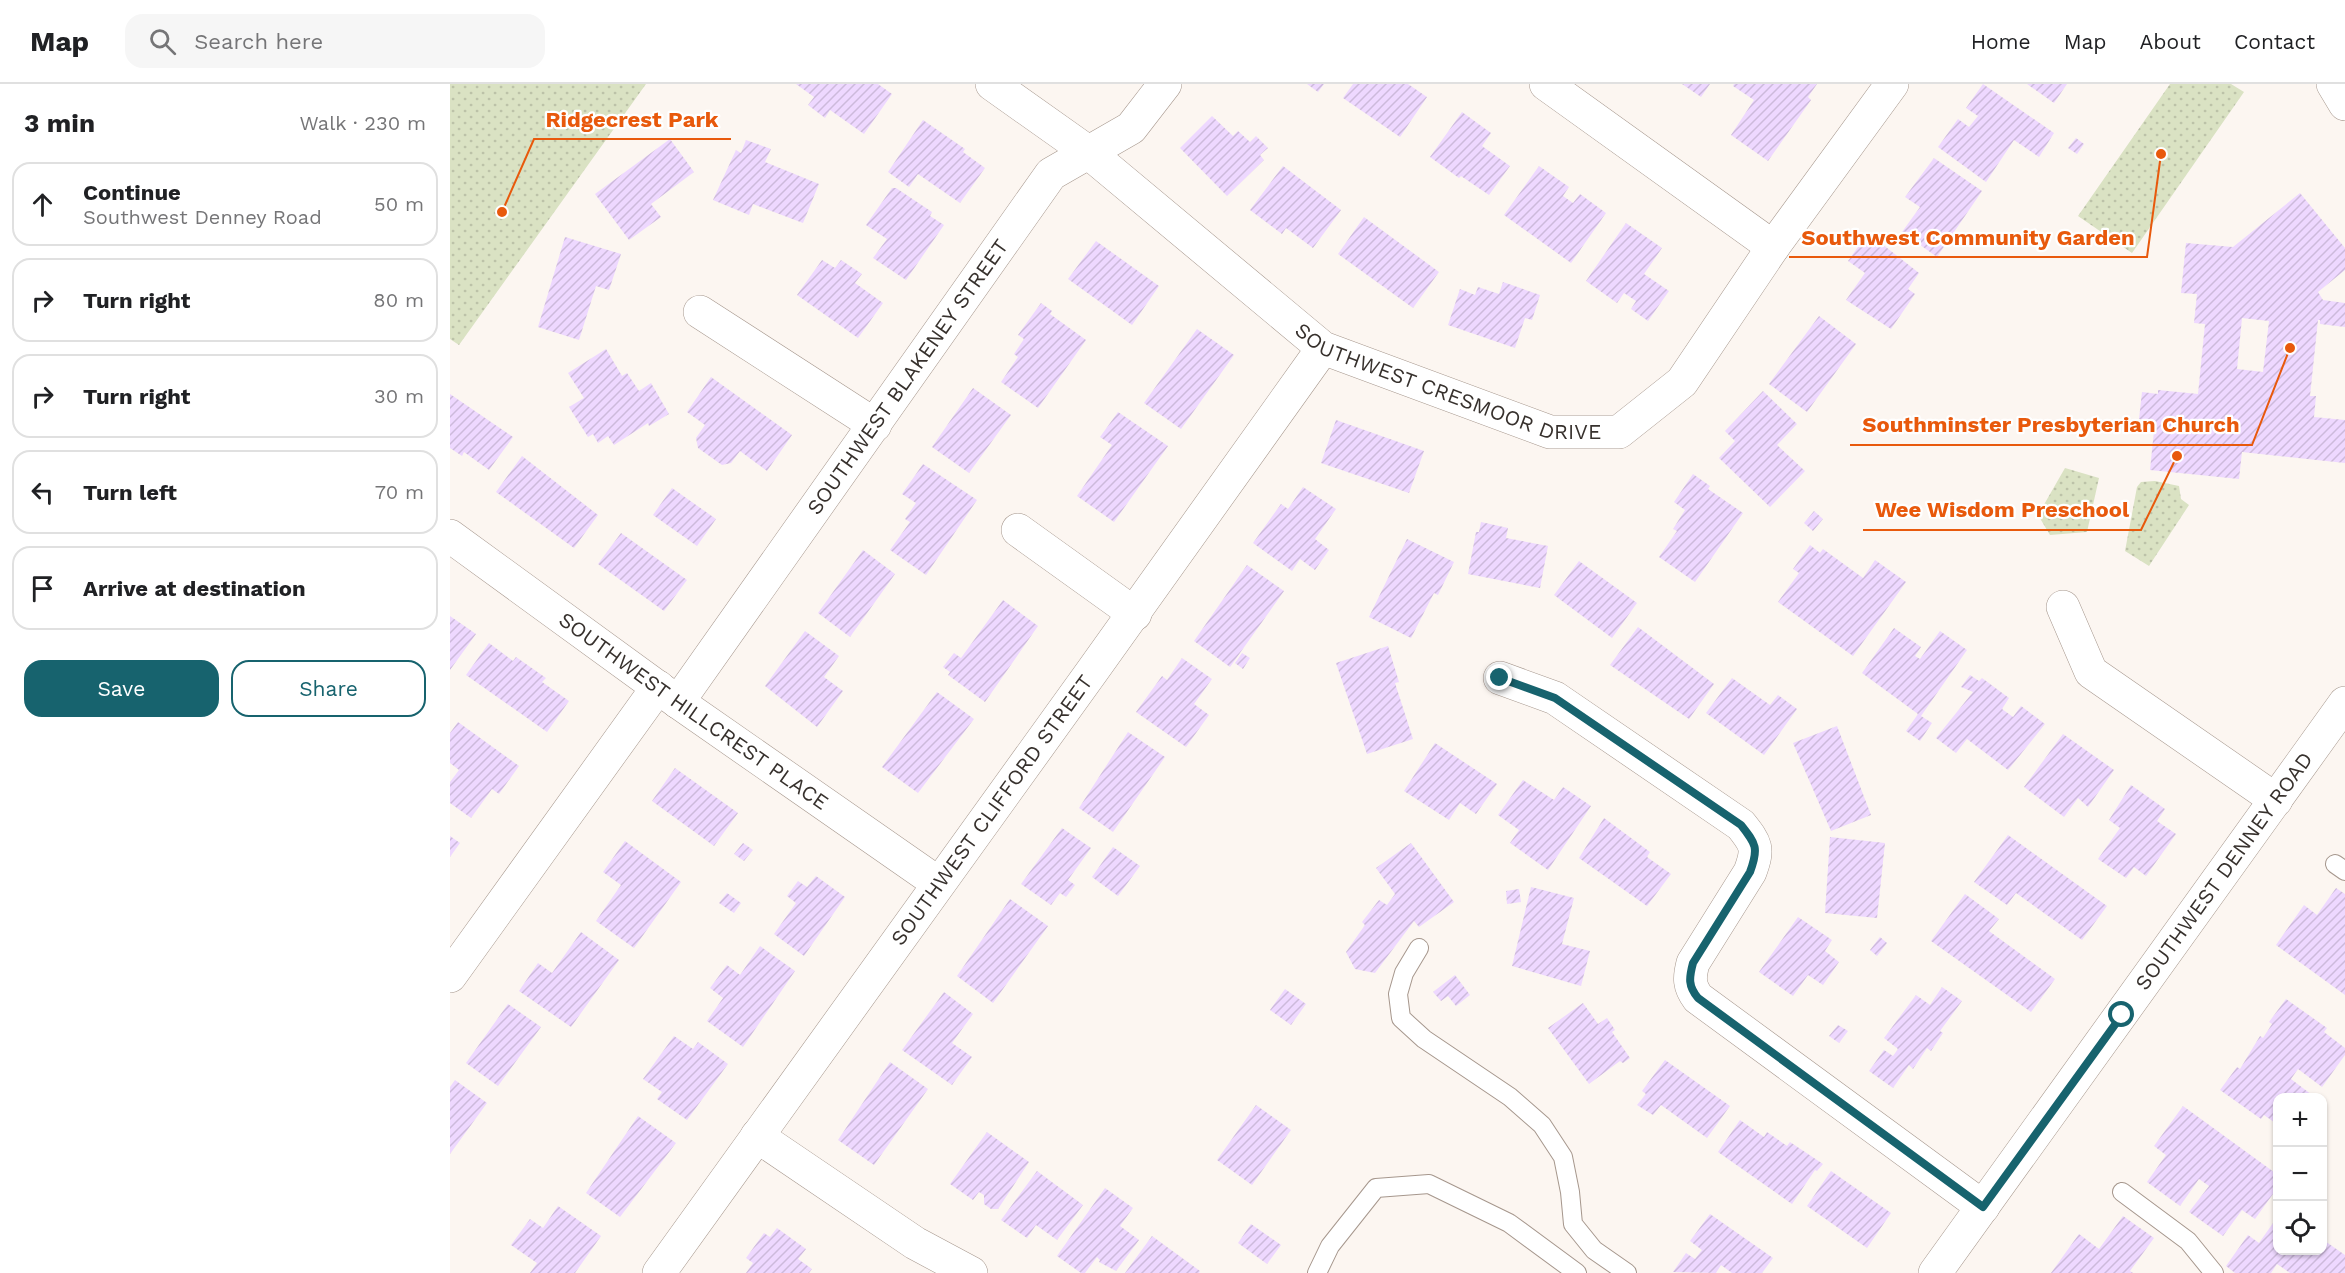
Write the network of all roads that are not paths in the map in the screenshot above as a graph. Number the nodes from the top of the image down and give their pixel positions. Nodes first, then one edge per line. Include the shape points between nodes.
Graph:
1 (992, 84) edge
2 (1165, 84) edge
3 (1546, 84) edge
4 (1892, 84) edge
5 (2333, 84) edge
6 (2345, 104) edge
7 (1088, 152) junction
8 (1773, 247) junction
9 (700, 312) dead end
10 (1323, 348) junction
11 (875, 425) junction
12 (1018, 530) dead end
13 (450, 536) edge
14 (2062, 607) dead end
15 (1135, 614) junction
16 (1500, 678) dead end
17 (668, 694) junction
18 (2345, 703) edge
19 (2276, 800) junction
20 (938, 883) junction
21 (1419, 948) dead end
22 (450, 976) edge
23 (757, 1136) junction
24 (2122, 1192) dead end
25 (1983, 1207) junction
26 (659, 1273) edge
27 (970, 1273) edge
28 (1317, 1273) edge
29 (1577, 1273) edge
30 (1627, 1273) edge
31 (1935, 1273) edge
32 (2214, 1273) edge

1 - 7 street, SOUTHWEST CRESMOOR DRIVE
2 - 7 street, SOUTHWEST BLAKENEY STREET via 1131,128
3 - 8 street
4 - 8 street, SOUTHWEST CRESMOOR DRIVE
5 - 6 street
7 - 10 street, SOUTHWEST CRESMOOR DRIVE
7 - 11 street, SOUTHWEST BLAKENEY STREET via 1051,174
8 - 10 street, SOUTHWEST CRESMOOR DRIVE via 1682,382 1619,432 1550,432
9 - 11 street
10 - 15 street, SOUTHWEST CLIFFORD STREET
11 - 17 street, SOUTHWEST BLAKENEY STREET
12 - 15 street
13 - 17 street, SOUTHWEST HILLCREST PLACE
14 - 19 street via 2091,672
15 - 20 street, SOUTHWEST CLIFFORD STREET
16 - 25 street via 1555,698 1741,825 1755,842 1756,856 1693,963 1689,978 1692,990
17 - 20 street, SOUTHWEST HILLCREST PLACE
17 - 22 street, SOUTHWEST BLAKENEY STREET
18 - 19 street, SOUTHWEST DENNEY ROAD
19 - 25 street, SOUTHWEST DENNEY ROAD
20 - 23 street, SOUTHWEST CLIFFORD STREET
21 - 30 lane via 1404,973 1398,994 1401,1018 1542,1125 1563,1158 1573,1224 1594,1250
23 - 26 street, SOUTHWEST CLIFFORD STREET
23 - 27 street via 915,1243
24 - 32 lane via 2188,1241
25 - 31 street, SOUTHWEST DENNEY ROAD
28 - 29 lane via 1330,1246 1376,1188 1429,1184 1509,1223

